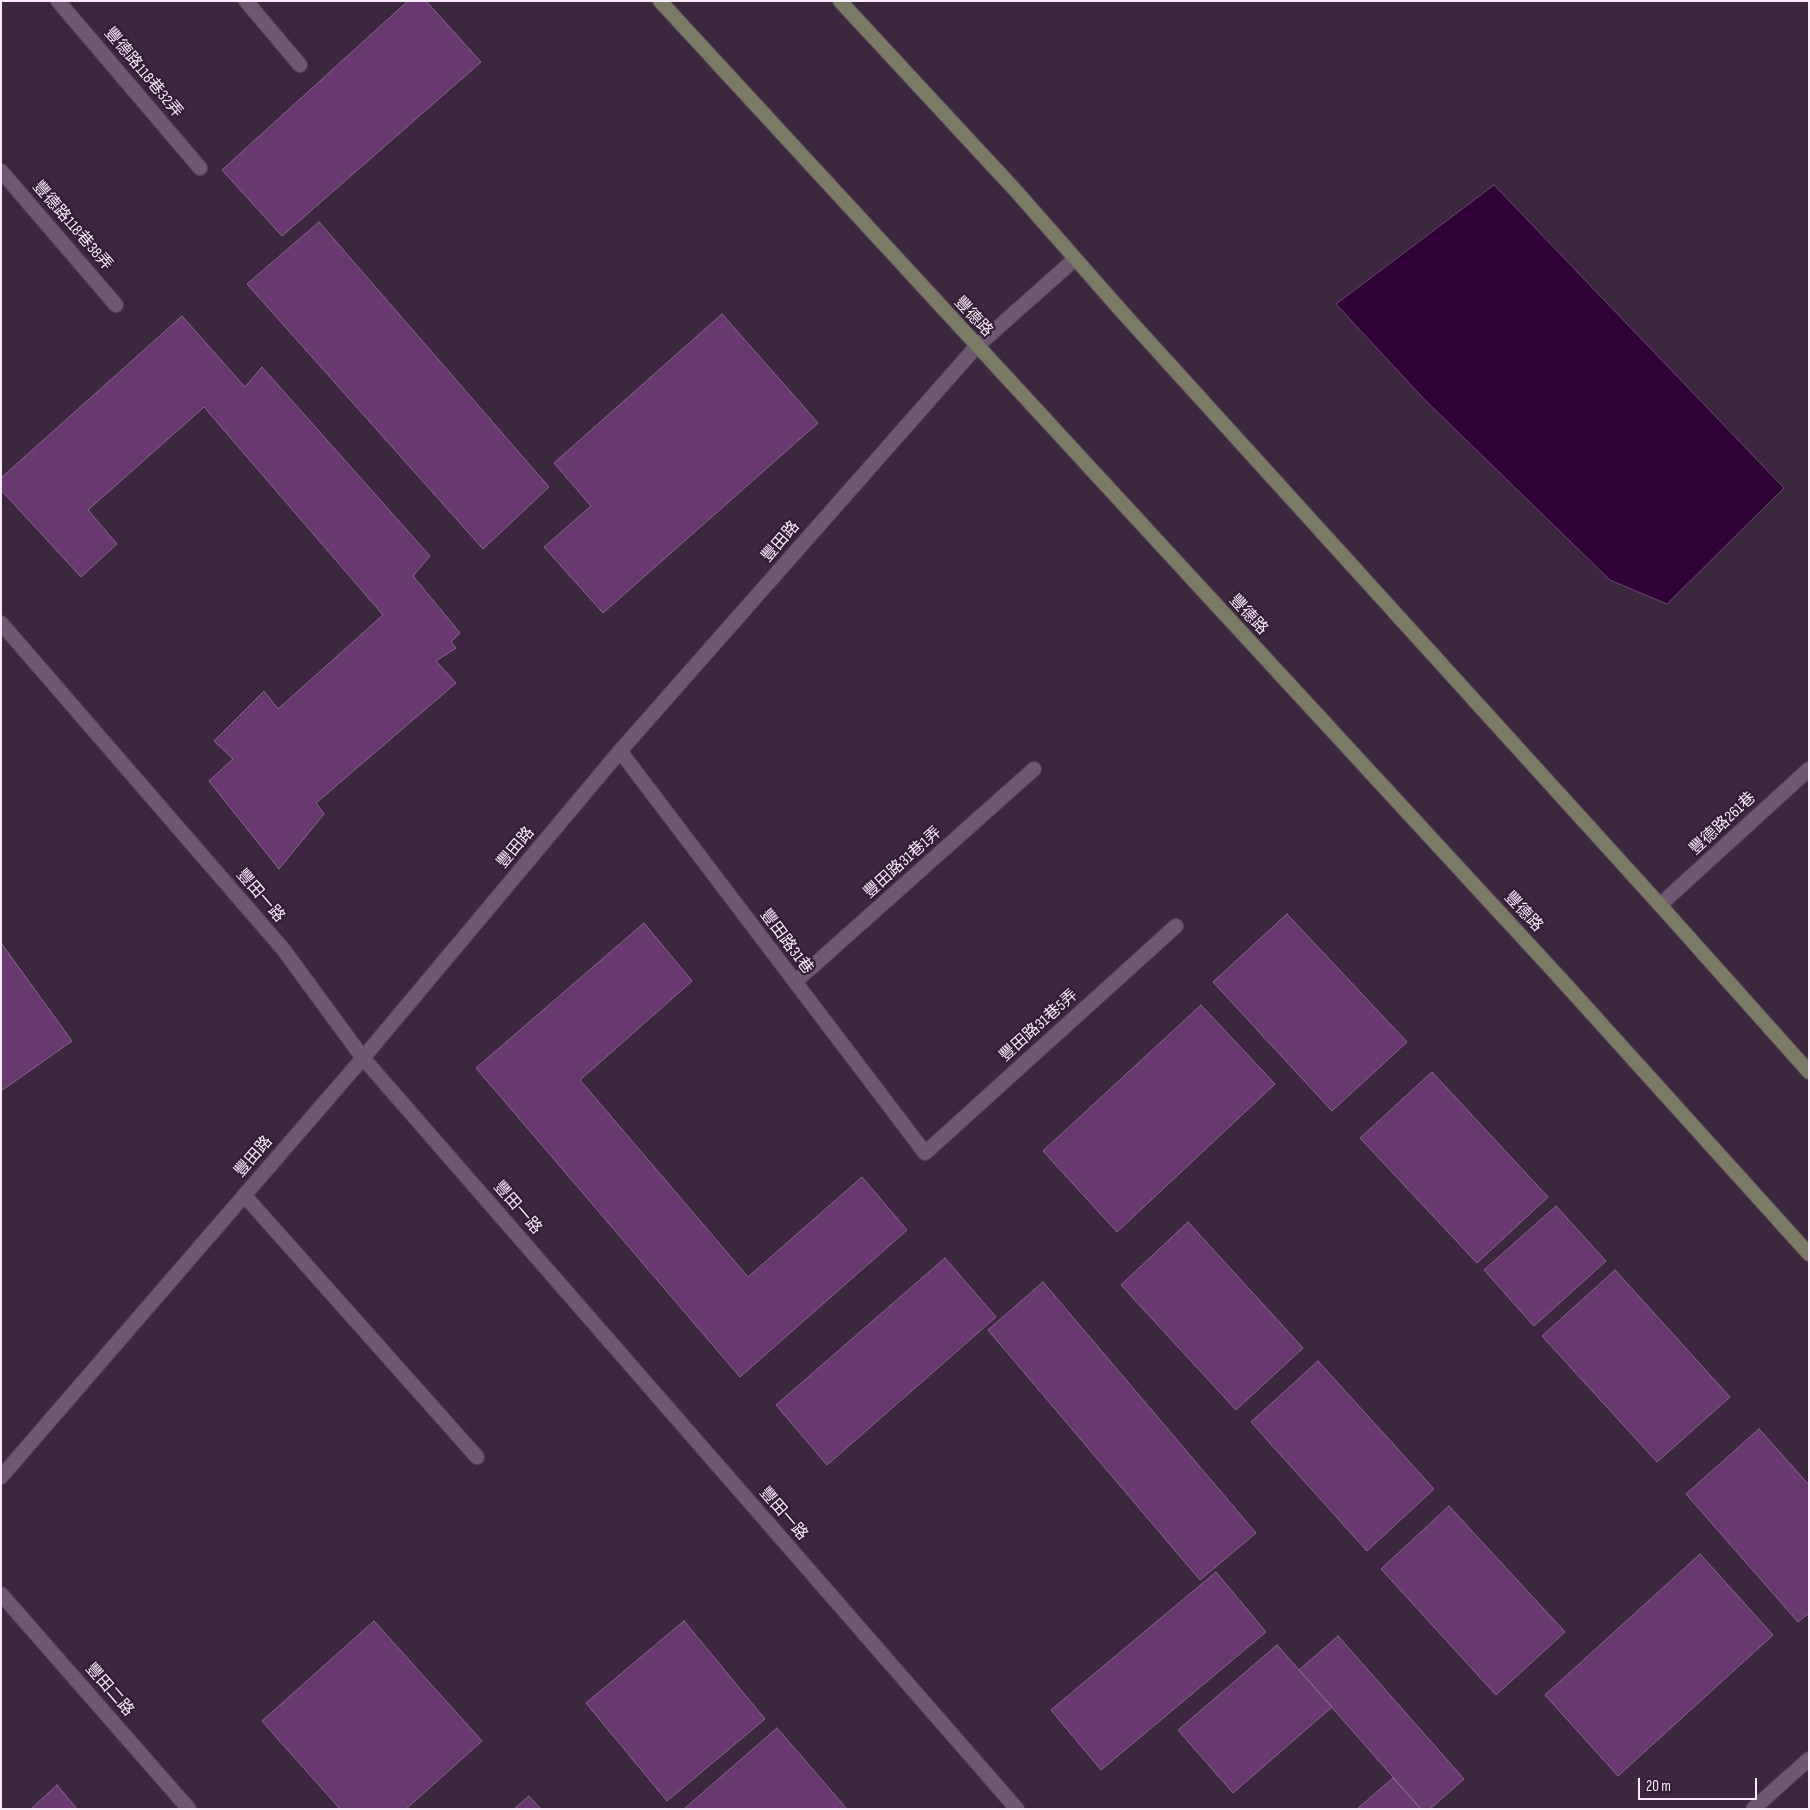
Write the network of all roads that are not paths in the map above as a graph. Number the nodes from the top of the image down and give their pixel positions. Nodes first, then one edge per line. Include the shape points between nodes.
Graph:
1 (58, 1) edge
2 (246, 1) edge
3 (660, 1) edge
4 (840, 1) edge
5 (300, 65) dead end
6 (200, 168) dead end
7 (1, 171) edge
8 (1075, 259) junction
9 (116, 305) dead end
10 (976, 347) junction
11 (1, 623) edge
12 (620, 752) junction
13 (1034, 769) dead end
14 (1809, 769) edge
15 (1660, 905) junction
16 (1176, 926) dead end
17 (795, 982) junction
18 (363, 1058) junction
19 (1809, 1072) edge
20 (925, 1152) joint
21 (244, 1195) junction
22 (1809, 1254) edge
23 (477, 1457) dead end
24 (1, 1477) edge
25 (1, 1594) edge
26 (1809, 1759) edge
27 (189, 1809) edge
28 (1017, 1809) edge
29 (1753, 1809) edge

1 - 6 street, 豐德路118巷32弄
2 - 5 street
3 - 10 main road, 豐德路
4 - 8 main road
7 - 9 street, 豐德路118巷38弄
8 - 10 street, 豐田路
8 - 15 main road
10 - 12 street, 豐田路
10 - 22 main road, 豐德路 via 1552,970
11 - 18 street, 豐田一路 via 283,949
12 - 17 street, 豐田路31巷
12 - 18 street, 豐田路
13 - 17 street, 豐田路31巷1弄
14 - 15 street, 豐德路261巷
15 - 19 main road
16 - 20 street, 豐田路31巷5弄
17 - 20 street, 豐田路31巷
18 - 21 street, 豐田路
18 - 28 street, 豐田一路
21 - 23 street
21 - 24 street, 豐田路
25 - 27 street, 豐田二路
26 - 29 street

